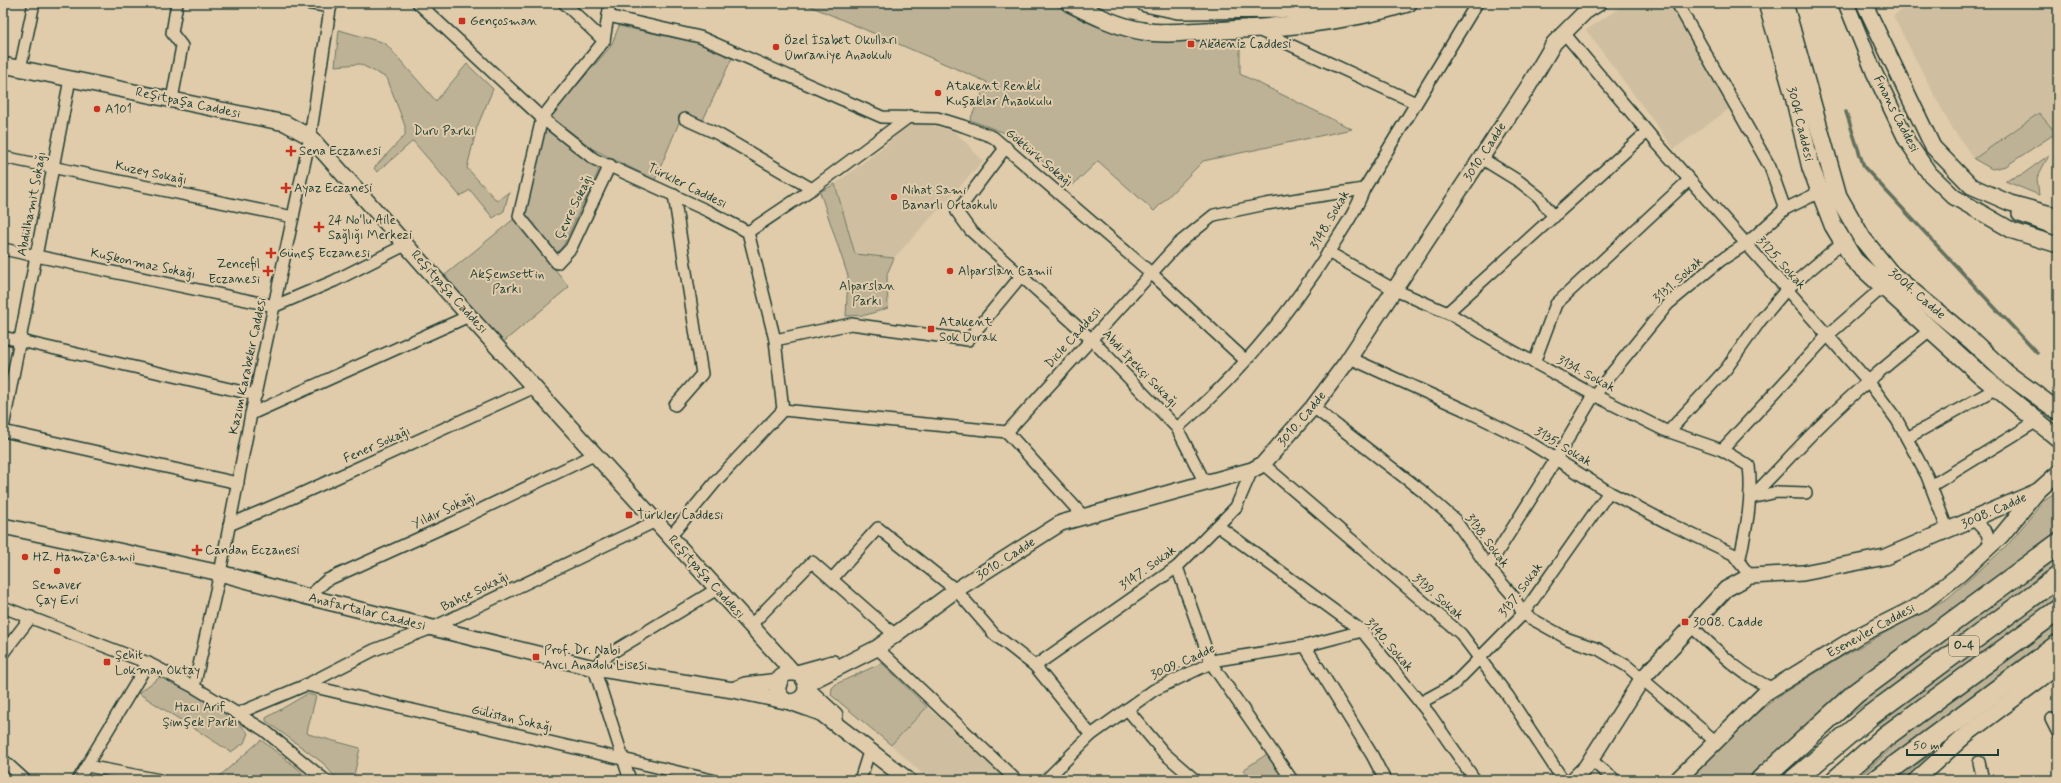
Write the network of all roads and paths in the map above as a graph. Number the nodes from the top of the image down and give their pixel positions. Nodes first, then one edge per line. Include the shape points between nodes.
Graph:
1 (34, 3) edge
2 (177, 3) edge
3 (306, 3) edge
4 (564, 3) edge
5 (610, 3) edge
6 (1070, 3) edge
7 (1145, 3) edge
8 (1408, 3) edge
9 (1477, 3) edge
10 (1599, 3) edge
11 (1677, 3) edge
12 (1766, 3) edge
13 (1784, 3) edge
14 (1846, 3) edge
15 (1864, 3) edge
16 (421, 4) edge
17 (1330, 4) edge
18 (331, 5) edge
19 (1181, 7) edge
20 (608, 16) junction
21 (1257, 29) junction
22 (1564, 33) junction
23 (604, 40) junction
24 (3, 65) edge
25 (20, 69) junction
26 (70, 79) junction
27 (172, 100) junction
28 (1416, 102) junction
29 (910, 116) junction
30 (542, 118) junction
31 (685, 119) dead end
32 (1647, 132) junction
33 (310, 137) junction
34 (1006, 147) junction
35 (3, 157) edge
36 (1482, 158) junction
37 (610, 165) junction
38 (54, 168) junction
39 (1689, 180) junction
40 (1971, 186) junction
41 (812, 189) junction
42 (1364, 189) junction
43 (1820, 192) junction
44 (674, 195) junction
45 (1785, 209) junction
46 (1554, 216) junction
47 (2058, 216) edge
48 (293, 217) junction
49 (2058, 228) edge
50 (748, 232) junction
51 (1843, 242) junction
52 (407, 244) junction
53 (1746, 244) junction
54 (2058, 246) edge
55 (3, 248) edge
56 (1328, 252) junction
57 (37, 256) junction
58 (1151, 273) junction
59 (1020, 276) junction
60 (1883, 287) junction
61 (1395, 290) junction
62 (1786, 290) junction
63 (275, 306) junction
64 (1448, 312) junction
65 (469, 316) junction
66 (1930, 330) junction
67 (1827, 336) junction
68 (3, 337) edge
69 (1091, 339) junction
70 (775, 340) junction
71 (20, 341) junction
72 (1350, 358) junction
73 (1245, 360) junction
74 (1534, 363) junction
75 (1868, 381) junction
76 (535, 387) junction
77 (1997, 388) junction
78 (256, 395) junction
79 (1594, 395) junction
80 (675, 405) dead end
81 (1314, 407) junction
82 (783, 410) junction
83 (2058, 411) edge
84 (251, 414) junction
85 (2037, 421) junction
86 (3, 428) edge
87 (1177, 428) junction
88 (3, 431) edge
89 (1669, 431) junction
90 (1007, 432) junction
91 (1907, 438) junction
92 (2058, 438) edge
93 (1722, 450) junction
94 (596, 454) junction
95 (1556, 459) junction
96 (1257, 467) junction
97 (2058, 474) edge
98 (238, 483) junction
99 (1205, 484) junction
100 (1931, 486) junction
101 (2038, 491) junction
102 (1609, 492) junction
103 (1806, 493) dead end
104 (1750, 498) junction
105 (1084, 517) junction
106 (1974, 520) junction
107 (656, 521) junction
108 (230, 525) junction
109 (3, 526) edge
110 (1218, 526) junction
111 (1948, 531) junction
112 (670, 537) junction
113 (2058, 544) edge
114 (1990, 546) junction
115 (1739, 562) junction
116 (1177, 567) junction
117 (1488, 567) junction
118 (220, 573) junction
119 (1750, 576) junction
120 (2058, 577) edge
121 (832, 579) junction
122 (717, 589) junction
123 (956, 590) junction
124 (308, 597) junction
125 (3, 607) edge
126 (2058, 610) edge
127 (1523, 614) junction
128 (31, 617) junction
129 (750, 626) junction
130 (1691, 626) junction
131 (432, 628) junction
132 (1362, 631) junction
133 (895, 635) junction
134 (2058, 645) edge
135 (1305, 646) junction
136 (877, 648) junction
137 (3, 653) edge
138 (1480, 659) junction
139 (148, 663) junction
140 (1211, 663) junction
141 (1036, 666) junction
142 (2058, 666) edge
143 (594, 668) junction
144 (1642, 678) junction
145 (794, 679) junction
146 (306, 685) junction
147 (194, 687) junction
148 (1772, 688) junction
149 (733, 690) junction
150 (788, 701) junction
151 (1420, 703) junction
152 (1127, 709) junction
153 (239, 713) junction
154 (2052, 719) dead end
155 (2058, 733) edge
156 (1090, 735) junction
157 (1715, 741) junction
158 (870, 749) junction
159 (3, 760) edge
160 (624, 760) junction
161 (1591, 760) junction
162 (1979, 762) dead end
163 (87, 766) junction
164 (25, 780) edge
165 (78, 780) edge
166 (160, 780) edge
167 (325, 780) edge
168 (630, 780) edge
169 (712, 780) edge
170 (860, 780) edge
171 (908, 780) edge
172 (1016, 780) edge
173 (1046, 780) edge
174 (1195, 780) edge
175 (1292, 780) edge
176 (1385, 780) edge
177 (1475, 780) edge
178 (1563, 780) edge
179 (1572, 780) edge
180 (1615, 780) edge
181 (1677, 780) edge
182 (1761, 780) edge
183 (1794, 780) edge
184 (1836, 780) edge
185 (1876, 780) edge
186 (1916, 780) edge
187 (1983, 780) edge

1 - 25 street
2 - 27 street via 172,33 182,46
3 - 18 street
4 - 23 street
5 - 20 street
6 - 21 main road via 1092,14 1142,31 1179,33
7 - 19 main road
8 - 21 main road via 1371,14
9 - 28 street, 3148. Sokak
10 - 22 street, 3010. Cadde via 1585,12
11 - 45 street via 1770,166
12 - 43 main road, 3004 Caddesi via 1793,92 1811,168
13 - 83 main road, 3004. Cadde via 1838,196 1862,238 1891,274 1972,341 2006,373
14 - 54 street, Finans Caddesi via 1874,72 1907,141 1929,173 1954,197 2013,231
15 - 40 street, Finans Caddesi via 1933,148
16 - 30 street, Türkler Caddesi
17 - 19 main road via 1308,8
18 - 33 street, Kazım Karabekir Caddesi
20 - 23 street
20 - 29 street, Göktürk Sokağı via 700,37 882,116
21 - 28 street
22 - 32 street, 3125. Sokak
22 - 36 street, 3010. Cadde via 1554,43
23 - 30 street
24 - 25 street, Reşitpaşa Caddesi
25 - 26 street, Reşitpaşa Caddesi
26 - 27 street, Reşitpaşa Caddesi
26 - 38 street, Abdülhamit Sokağı
27 - 33 street, Reşitpaşa Caddesi via 285,123
28 - 42 street, 3148. Sokak
29 - 34 street, Göktürk Sokağı via 937,118 964,126 993,137
29 - 41 street
30 - 37 street, Türkler Caddesi via 594,159
30 - 37 street, Çevre Sokağı via 519,216 557,263 571,248
31 - 41 street via 718,134
32 - 39 street, 3125. Sokak
32 - 46 street
33 - 48 street, Kazım Karabekir Caddesi
33 - 52 street, Reşitpaşa Caddesi
34 - 58 street, Göktürk Sokağı
34 - 59 street, Abdi İpekçi Sokağı via 956,212 970,230
35 - 38 street, Kuzey Sokağı
36 - 46 street via 1539,197
36 - 61 street, 3010. Cadde
37 - 44 street, Türkler Caddesi
38 - 48 street, Kuzey Sokağı
38 - 57 street, Abdülhamit Sokağı
39 - 53 street, 3125. Sokak
39 - 74 street via 1556,304
40 - 47 street, Finans Caddesi via 2010,203
40 - 49 street, Finans Caddesi via 2000,205
41 - 50 street
42 - 56 street, 3148. Sokak via 1359,204
42 - 58 street, Dicle Caddesi via 1214,215 1178,244
43 - 45 street, 3131. Sokak
43 - 51 main road, 3004 Caddesi
44 - 50 street, Türkler Caddesi
44 - 80 street via 702,374
45 - 53 street, 3131. Sokak
46 - 64 street
48 - 63 street, Kazım Karabekir Caddesi
50 - 70 street
51 - 60 main road, 3004. Cadde via 1854,260
51 - 62 street
52 - 63 street via 334,281
52 - 65 street, Reşitpaşa Caddesi
53 - 62 street, 3125. Sokak
53 - 79 street, 3131. Sokak via 1721,260 1668,304
55 - 57 street, Kuşkonmaz Sokağı
56 - 61 street, 3134. Sokak
56 - 73 street, 3148. Sokak
57 - 63 street, Kuşkonmaz Sokağı
57 - 71 street, Abdülhamit Sokağı
58 - 69 street, Dicle Caddesi
58 - 73 street, Göktürk Sokağı
59 - 69 street, Abdi İpekçi Sokağı
59 - 70 street via 968,340 851,324
60 - 66 main road, 3004. Cadde
60 - 67 street
61 - 64 street, 3134. Sokak
61 - 72 street, 3010. Cadde
62 - 67 street, 3125. Sokak
62 - 89 street via 1726,369
63 - 78 street, Kazım Karabekir Caddesi
64 - 74 street, 3134. Sokak
65 - 76 street, Reşitpaşa Caddesi
65 - 84 street
66 - 75 street
66 - 77 main road, 3004. Cadde
67 - 75 street, 3125. Sokak
67 - 93 street
68 - 71 street
69 - 87 street, Abdi İpekçi Sokağı
69 - 90 street, Dicle Caddesi
70 - 82 street
71 - 78 street
71 - 86 street, Abdülhamit Sokağı
72 - 81 street, 3010. Cadde
72 - 95 street, 3135. Sokak via 1467,410
73 - 87 street, 3148. Sokak via 1199,409
74 - 79 street, 3134. Sokak
75 - 91 street, 3125. Sokak
75 - 104 street via 1821,424
76 - 94 street, Reşitpaşa Caddesi
76 - 108 street, Fener Sokağı
77 - 85 main road, 3004. Cadde
77 - 91 street
78 - 84 street, Kazım Karabekir Caddesi
79 - 89 street, 3134. Sokak
79 - 95 street, 3131. Sokak
81 - 96 street, 3010. Cadde
81 - 117 street, 3138. Sokak via 1455,520
82 - 90 street
82 - 112 street via 717,480
84 - 98 street, Kazım Karabekir Caddesi
85 - 92 main road, 3004. Cadde
85 - 100 street
87 - 99 street, Abdi İpekçi Sokağı
88 - 98 street
89 - 93 street, 3134. Sokak
90 - 105 street
91 - 100 street, 3125. Sokak
93 - 104 street, 3134. Sokak via 1749,466
94 - 107 street, Reşitpaşa Caddesi
94 - 124 street, Yıldır Sokağı via 462,519 326,580
95 - 102 street, 3135. Sokak
95 - 117 street, 3131. Sokak
96 - 99 street, 3010. Cadde
96 - 110 street, 3147. Sokak via 1236,507
96 - 138 street, 3139. Sokak via 1461,634
97 - 101 street, Esenevler Caddesi
98 - 108 street, Kazım Karabekir Caddesi
99 - 105 street, 3010. Cadde
100 - 111 street, 3125. Sokak
101 - 106 street, 3008. Cadde
101 - 114 street, Esenevler Caddesi
102 - 115 street, 3135. Sokak via 1733,554
102 - 127 street, 3137. Sokak
103 - 104 street via 1777,492
104 - 115 street, 3134. Sokak
105 - 123 street, 3010. Cadde via 1061,523
106 - 111 street, 3008. Cadde
106 - 114 street via 1987,533
107 - 112 street, Reşitpaşa Caddesi
107 - 131 street, Bahçe Sokağı
108 - 118 street, Kazım Karabekir Caddesi
109 - 118 street, Anafartalar Caddesi
110 - 116 street, 3147. Sokak
110 - 132 street, 3140. Sokak
111 - 119 street, 3008. Cadde via 1885,557 1803,573
112 - 122 street, Reşitpaşa Caddesi
113 - 182 highway via 1856,693
114 - 148 street, Esenevler Caddesi via 1960,574 1920,605 1858,636
115 - 119 street, 3135. Sokak
116 - 140 street
116 - 141 street, 3147. Sokak
117 - 127 street, 3138. Sokak via 1514,597
118 - 124 street, Anafartalar Caddesi
118 - 147 street, Kazım Karabekir Caddesi
119 - 130 street, 3008. Cadde via 1726,589
120 - 183 highway, O-4 via 1871,715
121 - 123 street via 878,528
121 - 129 street via 812,562
121 - 133 street
122 - 129 street, Reşitpaşa Caddesi
122 - 143 street via 608,655
123 - 133 street, 3010. Cadde
123 - 141 street via 994,634
124 - 131 street, Anafartalar Caddesi
125 - 128 street
126 - 184 highway, O-4 via 1886,736
127 - 138 street, 3137. Sokak
127 - 144 street via 1568,639 1598,649
128 - 137 street
128 - 139 street
129 - 145 street, Reşitpaşa Caddesi
130 - 144 street, 3008. Cadde
130 - 148 street via 1739,670 1754,681
131 - 143 street, Anafartalar Caddesi
131 - 146 street, Bahçe Sokağı via 374,650
132 - 135 street, 3009. Cadde
132 - 151 street, 3140. Sokak
133 - 136 street, 3010. Cadde
134 - 185 highway
135 - 140 street, 3009. Cadde
135 - 176 street
136 - 145 street, 3010. Cadde
136 - 172 street
138 - 151 street, 3137. Sokak via 1452,685
138 - 178 street, 3139. Sokak via 1508,696
139 - 147 street
139 - 163 street
140 - 152 street, 3009. Cadde via 1154,690
140 - 175 street
141 - 156 street
142 - 186 street via 1967,734
143 - 149 street, Anafartalar Caddesi
143 - 160 street
144 - 157 street
144 - 161 street, 3008. Cadde
145 - 149 street, Anafartalar Caddesi via 745,685
145 - 150 street, 3010. Cadde via 803,697
145 - 150 street via 777,690 782,698
145 - 158 street via 860,737
146 - 153 street, Bahçe Sokağı
146 - 160 street, Gülistan Sokağı
147 - 153 street
148 - 157 street, Esenevler Caddesi
149 - 150 street, Anafartalar Caddesi
150 - 158 street via 821,713
151 - 177 street, 3140. Sokak
152 - 156 street, 3009. Cadde
152 - 174 street via 1164,753
153 - 167 street
154 - 155 street
156 - 173 street, 3009. Cadde
157 - 181 street, Esenevler Caddesi
158 - 170 street
158 - 171 street
159 - 164 street
160 - 168 street
160 - 169 street, Gülistan Sokağı
161 - 179 street, 3008. Cadde
161 - 180 street
162 - 187 street
163 - 165 street
163 - 166 street

